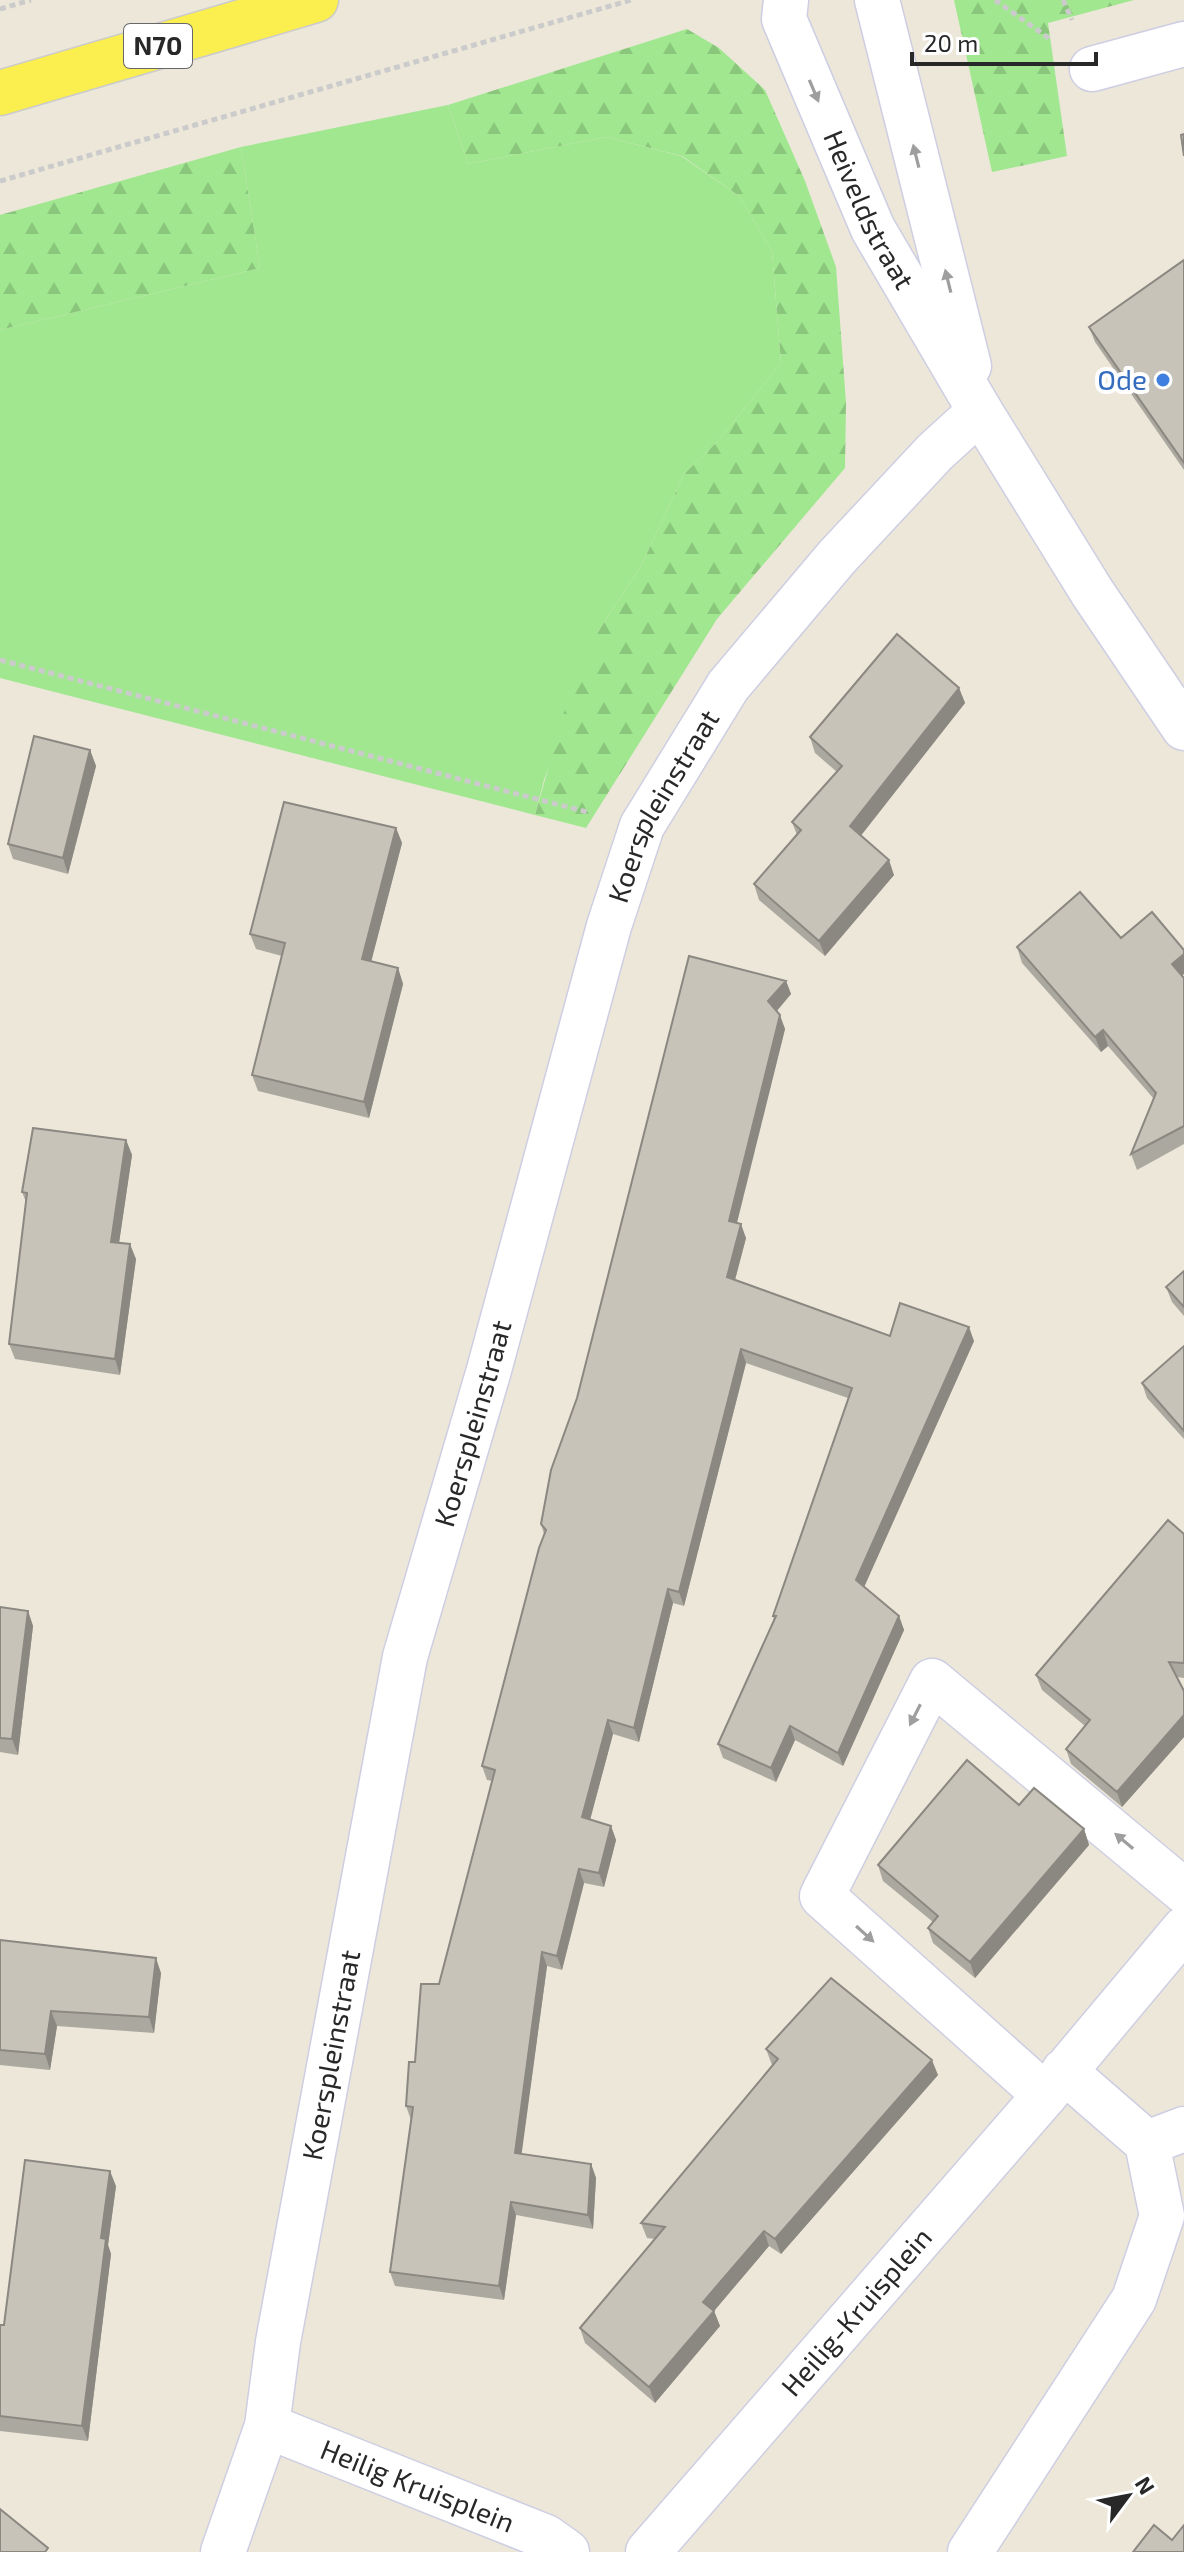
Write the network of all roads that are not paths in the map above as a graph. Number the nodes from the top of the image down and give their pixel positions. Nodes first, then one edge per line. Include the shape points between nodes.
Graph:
1 (316, 0) edge
2 (786, 0) edge
3 (877, 0) edge
4 (1184, 44) edge
5 (1092, 69) road end
6 (0, 93) edge
7 (980, 411) junction
8 (1184, 728) edge
9 (1184, 1891) edge
10 (1184, 1929) edge
11 (1054, 2083) junction
12 (1166, 2136) edge
13 (267, 2426) junction
14 (223, 2552) edge
15 (567, 2552) edge
16 (648, 2552) edge
17 (970, 2552) edge

1 - 6 main road, N70
2 -> 7 street, Heiveldstraat via 784,19 873,229
7 -> 3 street, Heiveldstraat
4 - 5 street
7 - 8 street, Heiveldstraat
7 - 13 street, Koerspleinstraat via 837,557 728,686 642,826 609,926 405,1657 278,2342
9 -> 11 street via 932,1681 822,1896
10 - 11 street, Heilig-Kruisplein
11 - 12 street
11 - 16 street, Heilig-Kruisplein
12 - 17 street via 1162,2216 1134,2299
13 - 14 street, Koerspleinstraat
13 - 15 street, Heilig Kruisplein via 546,2537

